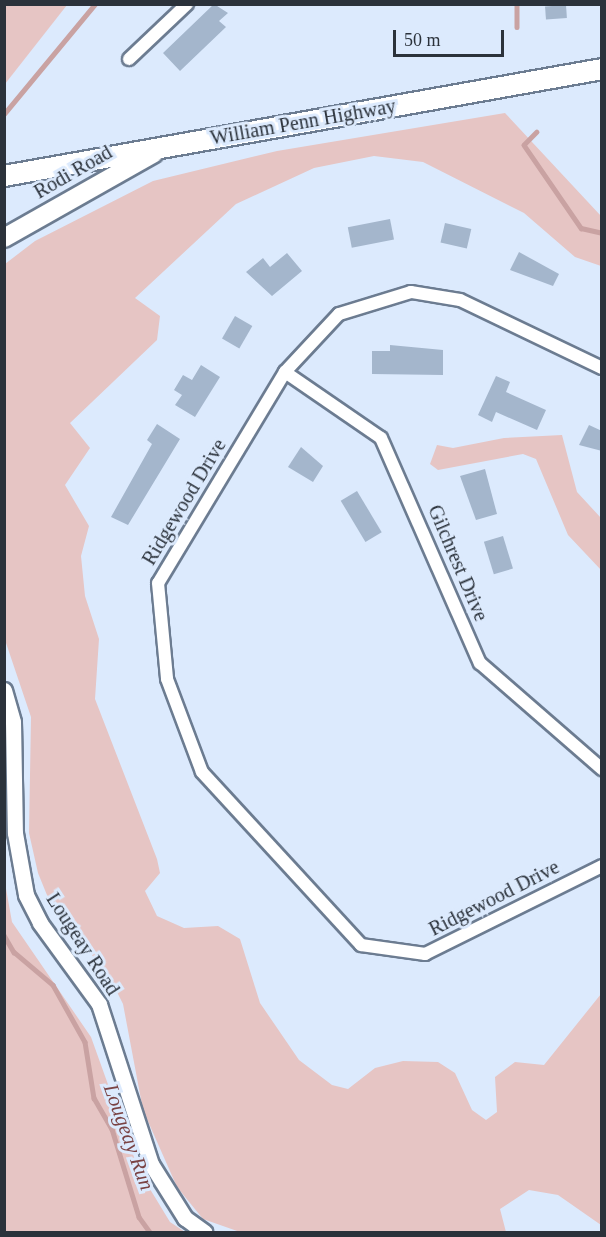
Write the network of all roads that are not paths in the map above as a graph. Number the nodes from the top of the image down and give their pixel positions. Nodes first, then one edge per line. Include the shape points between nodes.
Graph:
1 (187, 4) edge
2 (129, 59) dead end
3 (602, 69) edge
4 (165, 147) junction
5 (4, 176) edge
6 (4, 238) edge
7 (602, 368) edge
8 (285, 372) junction
9 (4, 690) edge
10 (602, 769) edge
11 (602, 866) edge
12 (204, 1233) edge

1 - 2 street
3 - 4 highway, William Penn Highway
4 - 5 highway, William Penn Highway
4 - 6 main road, Rodi Road
7 - 8 street, Ridgewood Drive via 460,300 411,292 339,314
8 - 10 street, Gilchrest Drive via 381,438 480,663
8 - 11 street, Ridgewood Drive via 158,583 167,679 202,772 360,945 425,954
9 - 12 street, Lougeay Road via 13,722 15,833 26,895 40,922 99,1004 151,1164 185,1218

